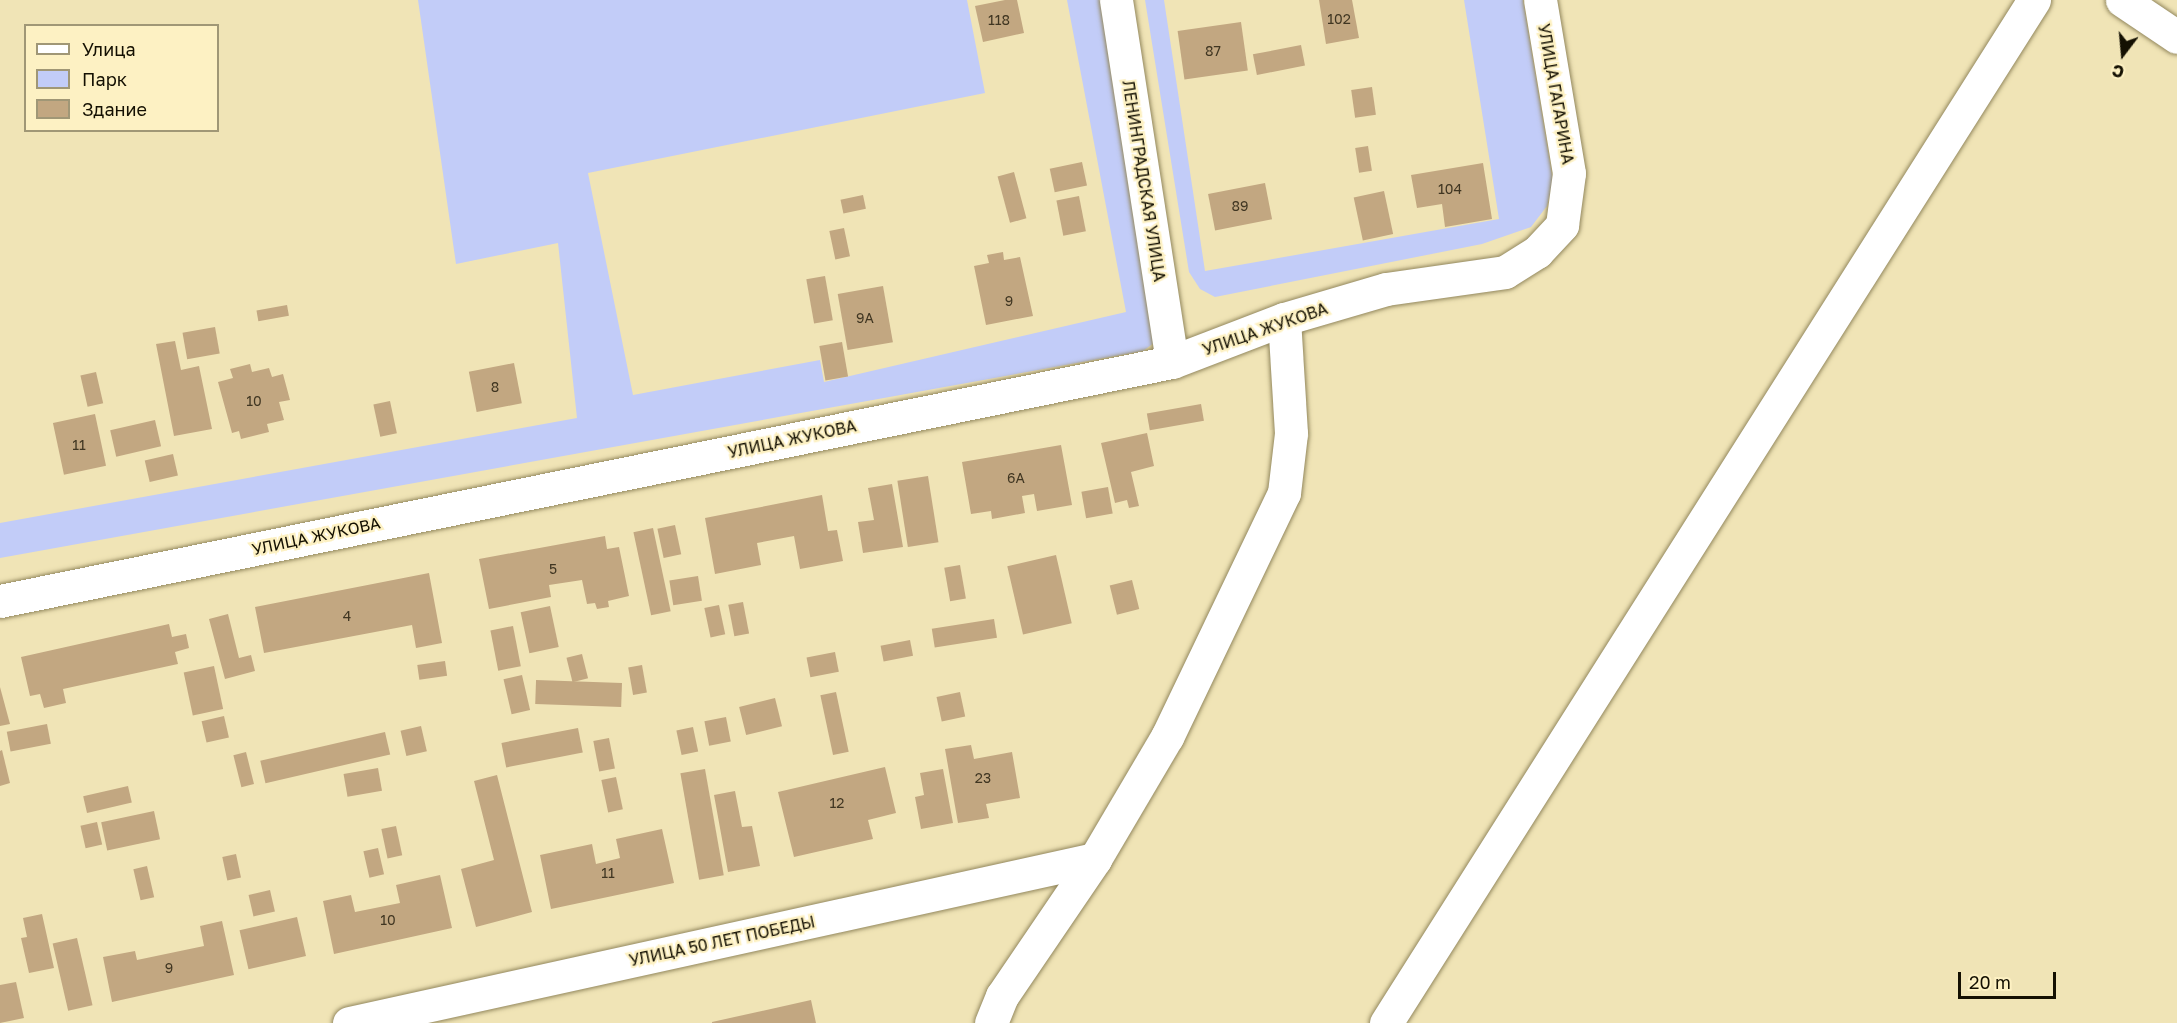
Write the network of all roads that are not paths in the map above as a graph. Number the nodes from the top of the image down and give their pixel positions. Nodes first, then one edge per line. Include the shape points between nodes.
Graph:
1 (1116, 0) edge
2 (1540, 0) edge
3 (2034, 0) edge
4 (2122, 0) edge
5 (2177, 37) edge
6 (1562, 225) joint
7 (1284, 319) junction
8 (1172, 362) junction
9 (0, 601) edge
10 (1095, 859) junction
11 (349, 1023) edge
12 (991, 1023) edge
13 (1386, 1023) edge

1 - 8 street, ЛЕНИНГРАДСКАЯ УЛИЦА
2 - 6 street, УЛИЦА ГАГАРИНА via 1569,173
3 - 13 street
4 - 5 street
6 - 7 street, УЛИЦА ЖУКОВА via 1538,252 1504,272 1386,289
7 - 8 street, УЛИЦА ЖУКОВА
7 - 10 street via 1291,433 1284,493 1167,737
8 - 9 street, УЛИЦА ЖУКОВА
10 - 11 street, УЛИЦА 50 ЛЕТ ПОБЕДЫ
10 - 12 street via 1002,996

